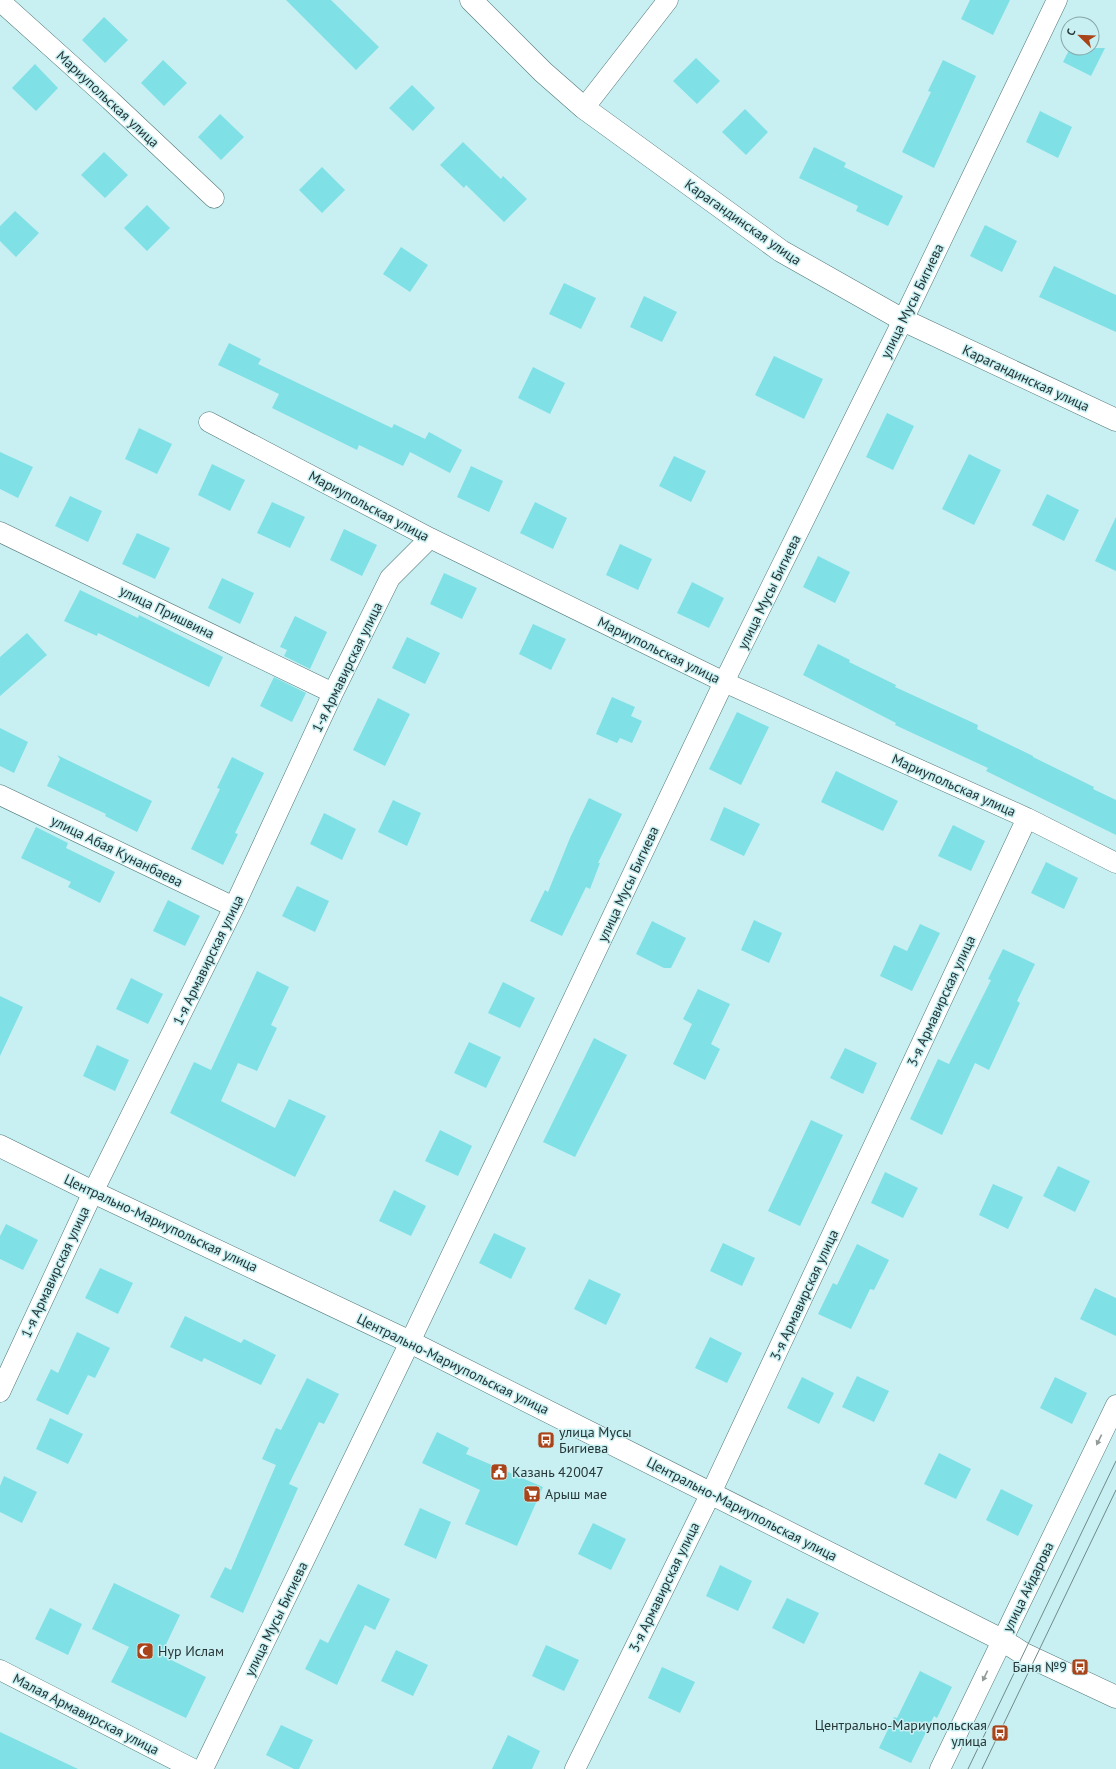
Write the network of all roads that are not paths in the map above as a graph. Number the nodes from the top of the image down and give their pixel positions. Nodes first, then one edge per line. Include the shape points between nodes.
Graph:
1 (471, 0) edge
2 (668, 0) edge
3 (1057, 0) edge
4 (0, 1) edge
5 (584, 108) junction
6 (214, 198) dead end
7 (903, 320) junction
8 (1116, 420) edge
9 (209, 422) dead end
10 (0, 532) edge
11 (430, 538) junction
12 (724, 682) junction
13 (333, 693) junction
14 (0, 795) edge
15 (1027, 818) junction
16 (1116, 863) edge
17 (234, 907) junction
18 (0, 1146) edge
19 (93, 1192) junction
20 (410, 1342) junction
21 (0, 1392) edge
22 (1116, 1405) edge
23 (711, 1493) junction
24 (1002, 1640) junction
25 (0, 1670) edge
26 (1116, 1697) edge
27 (193, 1769) edge
28 (203, 1769) edge
29 (575, 1769) edge
30 (940, 1769) edge

1 - 5 street, Карагандинская улица via 543,72
2 - 5 street
3 - 7 street, улица Мусы Бигиева
4 - 6 street, Мариупольская улица
5 - 7 street, Карагандинская улица via 781,251
7 - 8 street, Карагандинская улица
7 - 12 street, улица Мусы Бигиева
9 - 11 street, Мариупольская улица
10 - 13 street, улица Пришвина
11 - 12 street, Мариупольская улица
11 - 13 street, 1-я Армавирская улица via 390,578
12 - 15 street, Мариупольская улица
12 - 20 street, улица Мусы Бигиева
13 - 17 street, 1-я Армавирская улица
14 - 17 street, улица Абая Кунанбаева
15 - 16 street, Мариупольская улица
15 - 23 street, 3-я Армавирская улица
17 - 19 street, 1-я Армавирская улица
18 - 19 street, Центрально-Мариупольская улица
19 - 20 street, Центрально-Мариупольская улица
19 - 21 street, 1-я Армавирская улица
20 - 23 street, Центрально-Мариупольская улица
20 - 28 street, улица Мусы Бигиева
22 -> 24 street, улица Айдарова
23 - 24 street, Центрально-Мариупольская улица
23 - 29 street, 3-я Армавирская улица
24 - 26 street, Центрально-Мариупольская улица via 1024,1654
24 -> 30 street, улица Айдарова
25 - 27 street, Малая Армавирская улица

